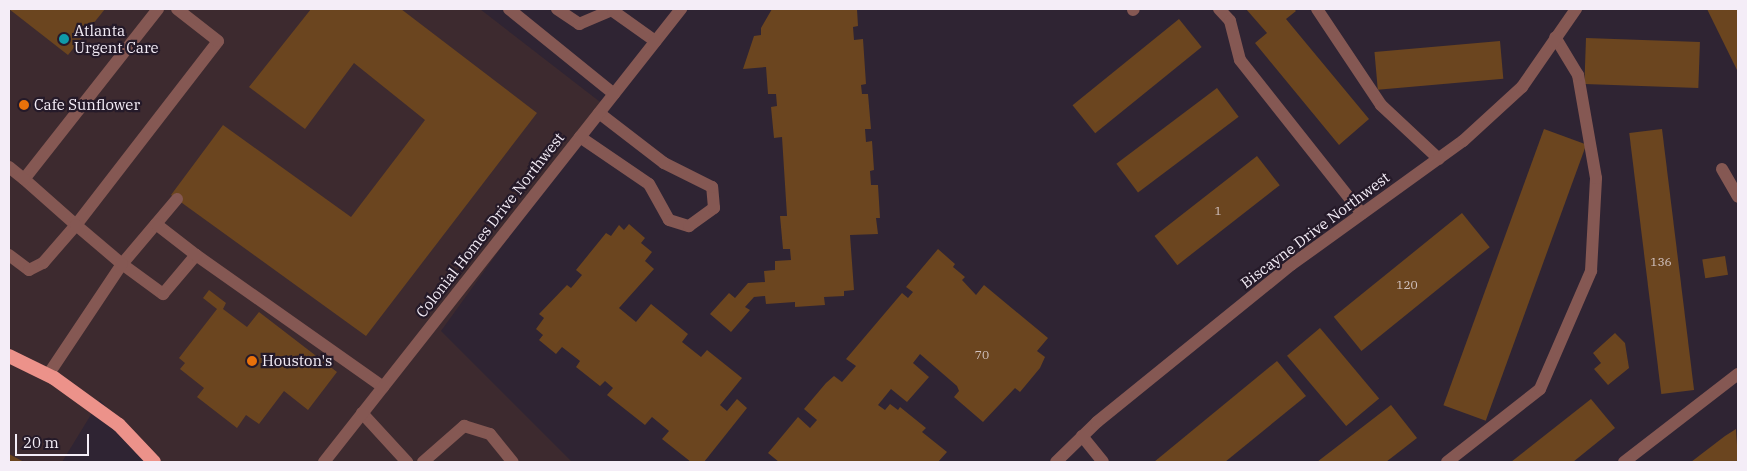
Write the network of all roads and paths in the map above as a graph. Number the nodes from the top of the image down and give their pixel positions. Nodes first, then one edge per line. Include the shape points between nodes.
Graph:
1 (158, 9) edge
2 (177, 9) edge
3 (509, 9) edge
4 (557, 9) edge
5 (681, 9) edge
6 (1219, 9) edge
7 (1317, 9) edge
8 (1576, 9) edge
9 (614, 10) edge
10 (1555, 37) junction
11 (655, 41) junction
12 (614, 94) junction
13 (599, 113) junction
14 (580, 137) junction
15 (1438, 159) junction
16 (9, 167) edge
17 (1722, 169) dead end
18 (24, 179) junction
19 (1738, 197) edge
20 (177, 199) dead end
21 (1362, 214) junction
22 (156, 224) junction
23 (76, 225) junction
24 (9, 255) edge
25 (196, 255) junction
26 (122, 264) junction
27 (9, 356) edge
28 (1738, 374) edge
29 (48, 375) junction
30 (383, 387) junction
31 (362, 413) junction
32 (1082, 436) junction
33 (154, 462) edge
34 (324, 462) edge
35 (407, 462) edge
36 (423, 462) edge
37 (513, 462) edge
38 (1056, 462) edge
39 (1103, 462) edge
40 (1447, 462) edge
41 (1624, 462) edge

1 - 18 street
2 - 23 street via 218,41
3 - 12 street
4 - 9 street via 579,24
5 - 11 street, Colonial Homes Drive Northwest
6 - 21 street via 1230,21 1240,60
7 - 15 street via 1381,105
8 - 10 street, Biscayne Drive Northwest
9 - 11 street
10 - 15 street, Biscayne Drive Northwest via 1522,87 1463,141
10 - 40 street via 1578,75 1596,178 1591,271 1540,389
11 - 12 street, Colonial Homes Drive Northwest
12 - 13 street, Colonial Homes Drive Northwest
13 - 14 street, Colonial Homes Drive Northwest
13 - 14 street via 664,164 712,187 714,208 689,226 668,220 649,184
14 - 30 street, Colonial Homes Drive Northwest
15 - 21 street, Biscayne Drive Northwest
16 - 18 street
17 - 19 street
18 - 23 street
20 - 22 street
21 - 32 street, Biscayne Drive Northwest via 1291,266
22 - 25 street
22 - 26 street
23 - 24 street via 44,262 29,270
23 - 26 street
25 - 26 street via 163,294
25 - 30 street
26 - 29 street
27 - 29 highway
28 - 41 street
29 - 33 highway via 119,425
30 - 31 street, Colonial Homes Drive Northwest
31 - 34 street, Colonial Homes Drive Northwest
31 - 35 street
32 - 38 street, Biscayne Drive Northwest
32 - 39 street
36 - 37 street via 464,426 490,434

